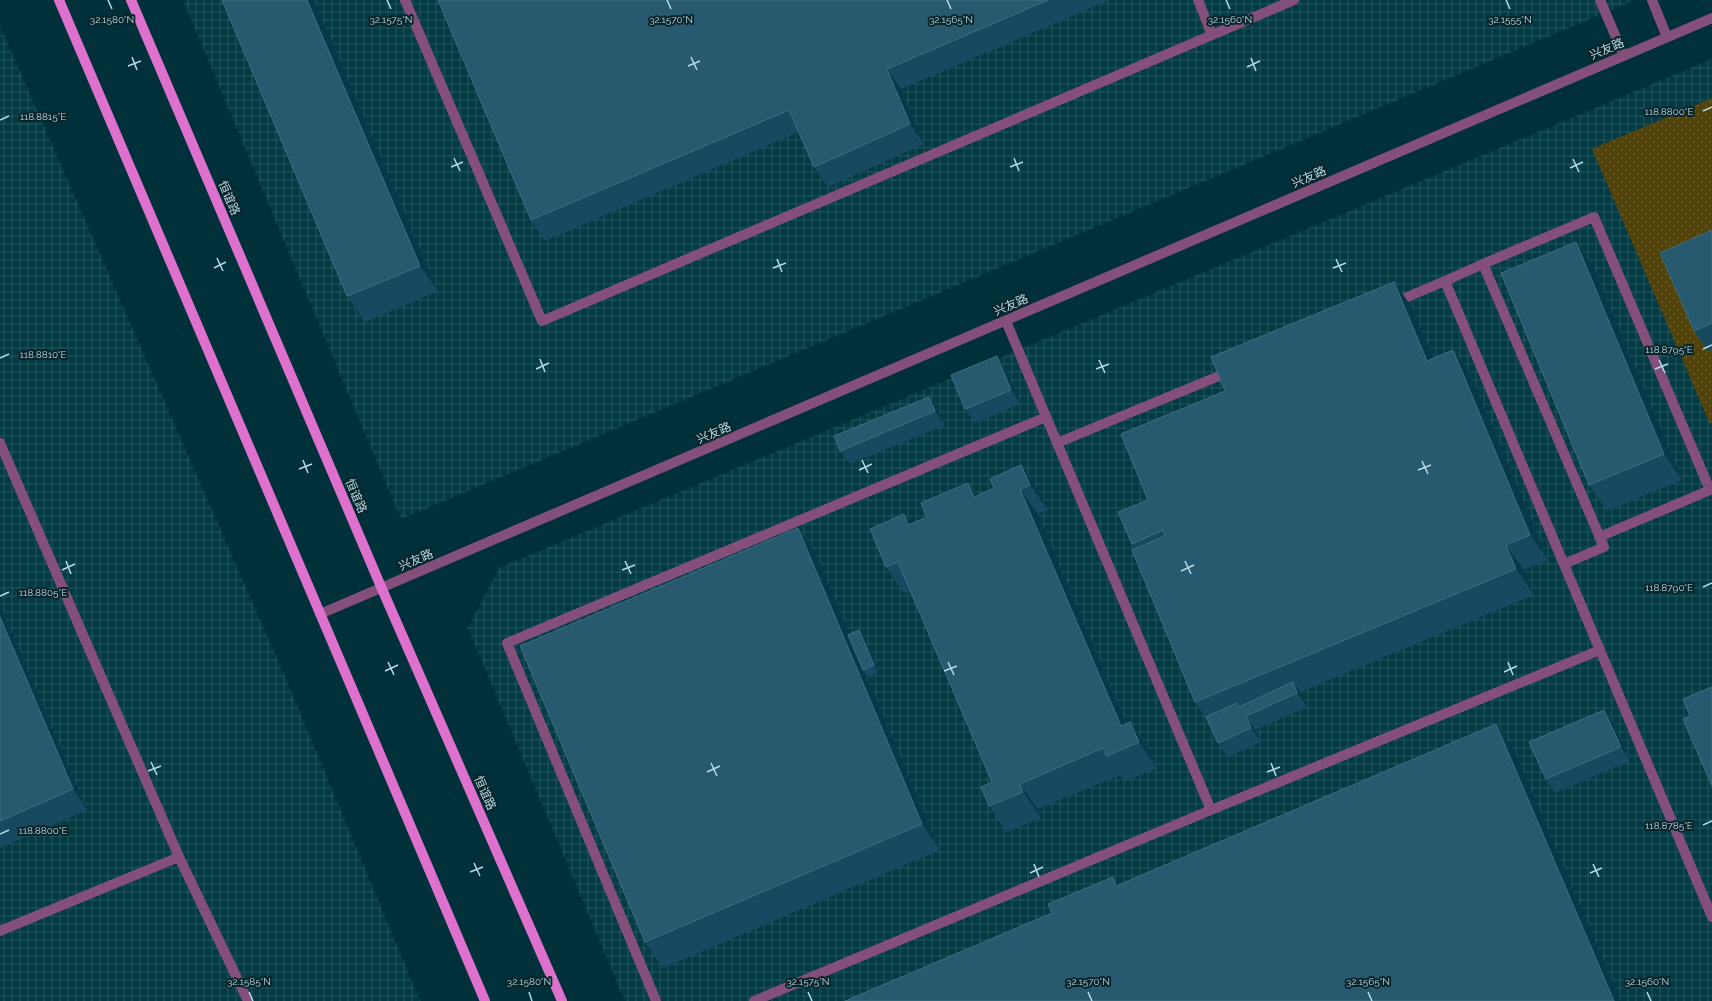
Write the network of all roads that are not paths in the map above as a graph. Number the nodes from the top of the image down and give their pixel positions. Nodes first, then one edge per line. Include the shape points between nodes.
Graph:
1 (59, 0) edge
2 (131, 0) edge
3 (405, 0) edge
4 (1198, 0) edge
5 (1294, 0) edge
6 (1600, 0) edge
7 (1652, 0) edge
8 (1712, 18) edge
9 (1212, 35) junction
10 (1667, 37) junction
11 (1624, 56) junction
12 (1483, 264) junction
13 (1445, 281) junction
14 (1386, 305) edge
15 (1006, 321) junction
16 (1240, 367) edge
17 (1046, 417) junction
18 (0, 443) edge
19 (1057, 444) junction
20 (1599, 537) junction
21 (1564, 564) junction
22 (382, 589) junction
23 (320, 614) junction
24 (1600, 650) junction
25 (1211, 810) junction
26 (179, 857) junction
27 (1712, 918) edge
28 (0, 931) edge
29 (248, 1001) edge
30 (485, 1001) edge
31 (562, 1001) edge
32 (656, 1001) edge
33 (754, 1001) edge

1 - 23 main road
2 - 22 main road, 恒谊路
3 - 9 street via 542,320
4 - 9 street
5 - 9 street
6 - 11 street
7 - 10 street
8 - 10 street, 兴友路
10 - 11 street, 兴友路
11 - 15 street, 兴友路
12 - 13 street
12 - 20 street
12 - 20 street via 1594,217 1710,490
13 - 14 street
13 - 21 street
15 - 17 street
15 - 22 street, 兴友路
16 - 19 street
17 - 19 street
17 - 32 street via 507,643
18 - 26 street
19 - 25 street
20 - 21 street via 1604,548
21 - 24 street
22 - 23 street, 兴友路
22 - 31 main road, 恒谊路
23 - 30 main road
24 - 25 street
24 - 27 street
25 - 33 street
26 - 28 street
26 - 29 street

